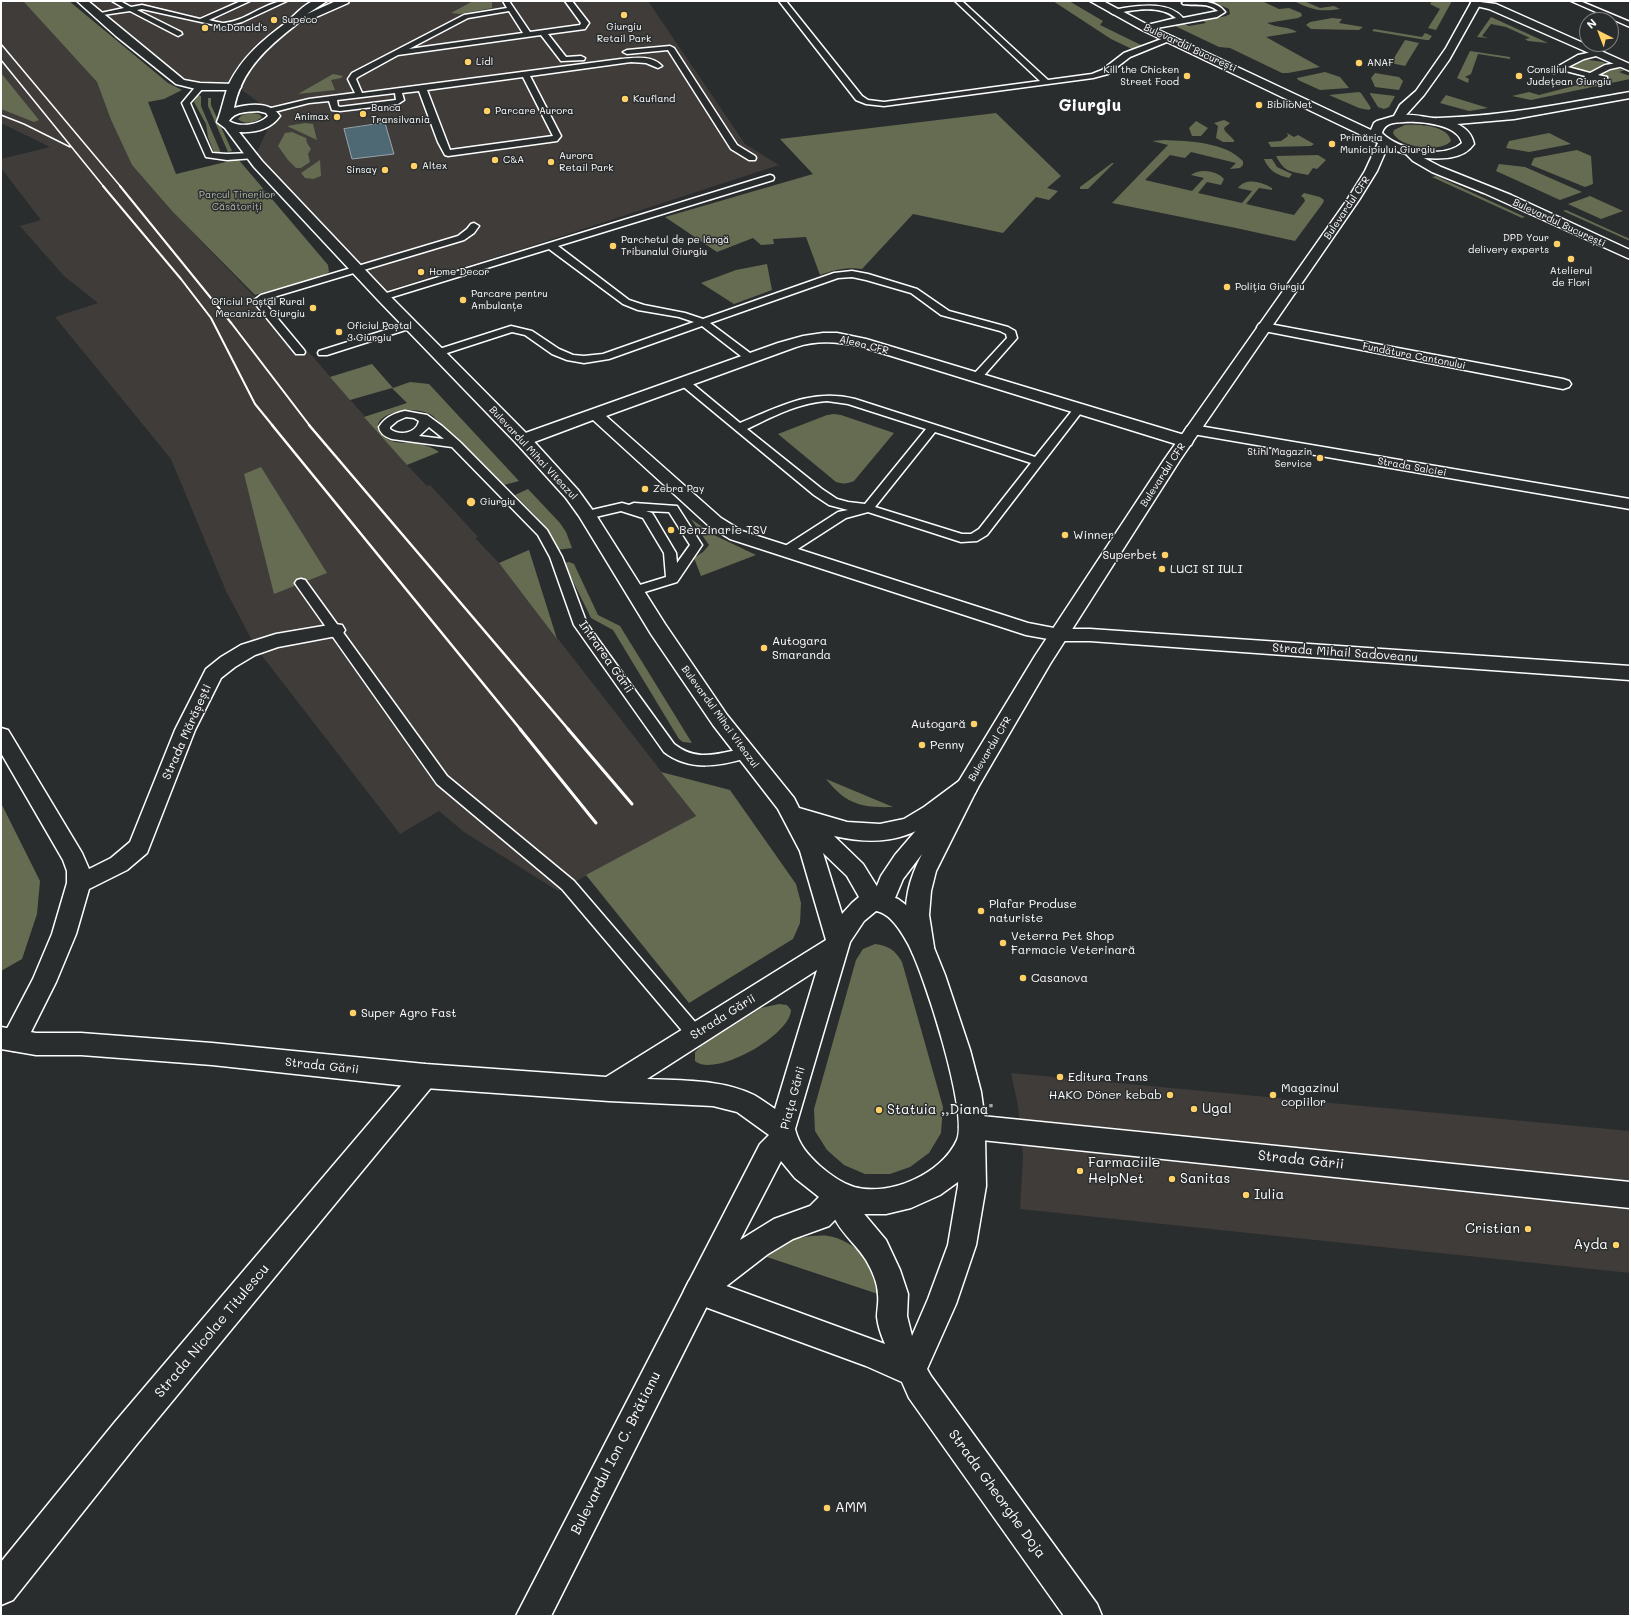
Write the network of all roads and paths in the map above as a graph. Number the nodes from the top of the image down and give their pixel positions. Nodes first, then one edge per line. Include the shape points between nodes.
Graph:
1 (82, 1) edge
2 (115, 1) edge
3 (246, 1) edge
4 (284, 1) edge
5 (322, 1) edge
6 (344, 1) edge
7 (506, 1) edge
8 (568, 1) edge
9 (782, 1) edge
10 (958, 1) edge
11 (1095, 1) edge
12 (1574, 1) edge
13 (1476, 2) edge
14 (1185, 3) dead end
15 (1170, 5) dead end
16 (132, 8) junction
17 (1154, 8) junction
18 (511, 9) junction
19 (1113, 12) junction
20 (98, 15) junction
21 (201, 21) junction
22 (295, 21) junction
23 (1178, 21) junction
24 (1630, 25) edge
25 (1146, 28) junction
26 (543, 33) junction
27 (178, 34) dead end
28 (528, 35) junction
29 (1170, 39) junction
30 (398, 53) junction
31 (1597, 53) junction
32 (602, 55) dead end
33 (587, 57) dead end
34 (564, 60) junction
35 (658, 66) dead end
36 (1625, 66) edge
37 (570, 67) junction
38 (1561, 67) junction
39 (1554, 71) dead end
40 (525, 74) junction
41 (1591, 75) junction
42 (1604, 79) dead end
43 (1583, 80) dead end
44 (1046, 82) junction
45 (200, 87) junction
46 (235, 87) junction
47 (422, 88) junction
48 (398, 90) junction
49 (1285, 93) junction
50 (359, 94) junction
51 (1630, 95) edge
52 (1418, 97) junction
53 (332, 98) junction
54 (267, 114) junction
55 (1505, 118) junction
56 (1393, 120) junction
57 (1431, 120) junction
58 (227, 121) junction
59 (1469, 140) junction
60 (1383, 141) junction
61 (257, 146) junction
62 (1407, 151) junction
63 (1461, 151) junction
64 (752, 158) dead end
65 (1371, 171) junction
66 (770, 178) dead end
67 (1489, 190) junction
68 (474, 226) dead end
69 (550, 245) junction
70 (1630, 255) edge
71 (357, 270) junction
72 (382, 297) junction
73 (703, 322) junction
74 (410, 325) junction
75 (1264, 327) junction
76 (300, 352) dead end
77 (438, 352) junction
78 (323, 353) dead end
79 (750, 358) junction
80 (976, 378) junction
81 (684, 382) junction
82 (1563, 384) dead end
83 (1079, 409) junction
84 (595, 414) junction
85 (423, 417) junction
86 (739, 428) junction
87 (933, 428) junction
88 (398, 436) junction
89 (1189, 436) junction
90 (523, 440) junction
91 (456, 444) junction
92 (1038, 462) junction
93 (1630, 504) edge
94 (622, 507) junction
95 (868, 508) junction
96 (587, 515) junction
97 (786, 551) junction
98 (673, 579) junction
99 (301, 583) dead end
100 (635, 590) junction
101 (335, 630) junction
102 (1059, 635) junction
103 (1630, 673) edge
104 (1, 736) edge
105 (746, 753) junction
106 (967, 786) junction
107 (792, 810) junction
108 (79, 883) junction
109 (878, 902) junction
110 (838, 943) junction
111 (922, 947) junction
112 (696, 1035) junction
113 (13, 1044) edge
114 (424, 1076) junction
115 (609, 1089) junction
116 (972, 1132) junction
117 (783, 1134) junction
118 (1630, 1195) edge
119 (843, 1197) junction
120 (699, 1291) junction
121 (911, 1371) junction
122 (1, 1588) edge
123 (532, 1616) edge
124 (1085, 1616) edge

1 - 20 main road
2 - 16 lane
3 - 21 lane
4 - 21 lane via 233,23
5 - 22 main road via 306,9
6 - 22 main road
7 - 18 lane
8 - 26 lane via 584,25 575,29
9 - 44 lane via 859,98 866,102 884,104
10 - 44 lane
11 - 19 main road, Bulevardul București
12 - 24 lane
13 - 31 main road via 1492,6
13 - 52 main road
14 - 23 lane via 1207,4 1219,8 1222,12
15 - 17 lane
16 - 20 lane
16 - 21 lane via 142,7
16 - 27 lane
17 - 19 lane via 1141,7
17 - 23 lane via 1175,14 1180,18
18 - 28 lane
18 - 30 lane via 466,16
19 - 25 main road, Bulevardul București
20 - 45 main road via 180,82
22 - 46 main road via 257,51 242,70
23 - 25 lane
25 - 29 main road, Bulevardul București
26 - 28 lane
26 - 34 lane
28 - 30 lane
29 - 44 lane via 1128,56 1100,74
29 - 49 main road, Bulevardul București
30 - 50 lane via 352,78
31 - 36 main road
31 - 38 lane via 1581,57
32 - 64 lane via 670,48 734,147
33 - 34 lane
34 - 37 lane
35 - 37 lane via 648,61 636,60
36 - 41 lane via 1608,66
37 - 40 lane
38 - 39 lane
38 - 41 lane
40 - 47 lane
40 - 47 lane via 557,136 554,138 448,152
41 - 42 lane
41 - 43 lane
45 - 46 main road
45 - 61 lane via 186,103 209,155 227,157
46 - 54 main road
46 - 58 main road via 228,105
47 - 48 lane
48 - 50 lane
48 - 53 lane via 398,102 340,109 335,108
49 - 56 main road, Bulevardul București via 1367,119
49 - 60 main road, Bulevardul București
50 - 53 lane
51 - 55 main road
52 - 56 main road
52 - 57 main road via 1421,110
53 - 54 lane via 297,103
54 - 58 main road via 243,109
54 - 58 main road via 247,128
54 - 61 main road
55 - 57 main road, Bulevardul București via 1470,121
55 - 59 main road via 1485,126
56 - 57 main road, Bulevardul București
56 - 60 main road via 1376,128 1376,134
57 - 59 main road via 1459,130
58 - 61 main road, Bulevardul Mihai Viteazul
59 - 63 main road via 1468,146
60 - 62 main road, Bulevardul București
60 - 65 main road, Bulevardul CFR
61 - 71 main road, Bulevardul Mihai Viteazul
62 - 63 main road via 1441,155
62 - 65 main road, Bulevardul CFR
62 - 67 main road, Bulevardul București via 1429,166
63 - 67 main road, Bulevardul București via 1458,161 1461,169
65 - 75 main road, Bulevardul CFR
66 - 69 lane
67 - 70 main road, Bulevardul București
68 - 71 lane via 471,232 461,238
69 - 72 lane
69 - 73 lane via 626,302 639,307 689,316
71 - 72 main road, Bulevardul Mihai Viteazul
71 - 76 lane via 264,297 258,301
72 - 74 main road, Bulevardul Mihai Viteazul
73 - 77 lane via 605,357 584,360 570,358 531,334 515,329 496,332
73 - 79 lane
73 - 80 lane via 837,275 868,277 914,291 937,309 952,315 1011,333 1012,338
74 - 77 main road, Bulevardul Mihai Viteazul
74 - 78 lane
75 - 82 main road, Fundătura Cantonului
75 - 89 main road, Bulevardul CFR
77 - 90 main road, Bulevardul Mihai Viteazul
79 - 80 main road, Aleea CFR via 802,341 824,337 836,338 861,342
79 - 81 main road, Aleea CFR
80 - 83 main road, Aleea CFR
81 - 84 main road, Aleea CFR
81 - 86 lane
83 - 89 main road, Aleea CFR
83 - 92 lane
84 - 90 main road, Aleea CFR
84 - 97 main road, Strada Mihail Sadoveanu via 719,525 736,535
85 - 88 lane via 425,424 418,432
85 - 88 lane via 405,414 392,418 385,429 388,433
85 - 91 lane, Intrarea Gării
86 - 87 lane via 806,401 822,398 851,402
86 - 95 lane via 834,502
87 - 92 lane
87 - 95 lane
88 - 91 lane
89 - 93 main road, Strada Salciei
89 - 102 main road, Bulevardul CFR
90 - 96 main road, Bulevardul Mihai Viteazul via 572,494
91 - 105 lane, Intrarea Gării via 543,533 556,557 581,625 669,748 677,756 689,760 714,761
92 - 95 lane via 983,532 973,538 961,538
94 - 96 lane
94 - 98 lane via 648,516 670,553
94 - 98 lane via 673,509 696,545
95 - 97 lane via 842,515
96 - 100 main road, Bulevardul Mihai Viteazul
97 - 102 main road, Strada Mihail Sadoveanu via 1026,629
98 - 100 lane
99 - 101 lane
100 - 105 main road, Bulevardul Mihai Viteazul via 658,630
101 - 108 main road, Strada Mărășești via 276,641 248,650 213,674 185,730 139,847 121,863
101 - 112 lane via 442,780 568,885
102 - 103 main road, Strada Mihail Sadoveanu via 1090,635
102 - 106 main road, Bulevardul CFR
104 - 108 main road via 74,859
105 - 107 main road, Bulevardul Mihai Viteazul
106 - 107 main road via 927,817 905,828 880,834 863,834 819,824
106 - 109 main road, Bulevardul CFR via 903,861
106 - 111 main road, Bulevardul CFR via 925,871 919,891 917,915
107 - 109 main road, Bulevardul Mihai Viteazul via 855,870
107 - 110 main road, Bulevardul Mihai Viteazul via 811,851
108 - 113 main road via 64,934 47,976
109 - 110 main road, Piața Gării via 867,904 852,918
109 - 111 main road via 887,904 900,913
110 - 112 main road, Strada Gării
110 - 117 main road, Piața Gării
111 - 116 main road via 957,1048 967,1090
112 - 115 main road, Strada Gării
113 - 114 main road, Strada Gării via 81,1044 212,1054
114 - 115 main road, Strada Gării
114 - 122 main road, Strada Nicolae Titulescu via 131,1427
115 - 117 main road, Strada Gării via 722,1095 755,1109
116 - 118 main road, Strada Gării
116 - 119 main road, Piața Gării via 960,1160 925,1189 905,1197 880,1201 869,1202
116 - 121 main road via 972,1186 962,1246 941,1304
117 - 119 main road, Piața Gării via 793,1156 808,1173
117 - 120 main road, Bulevardul Ion C. Brătianu via 770,1153
119 - 120 main road, Bulevardul Ion C. Brătianu via 819,1216 784,1229 758,1244
119 - 121 main road, Strada Gheorghe Doja via 848,1216 876,1250 886,1270 892,1294 892,1316 896,1334
120 - 121 main road via 871,1353
120 - 123 main road, Bulevardul Ion C. Brătianu
121 - 124 main road, Strada Gheorghe Doja

